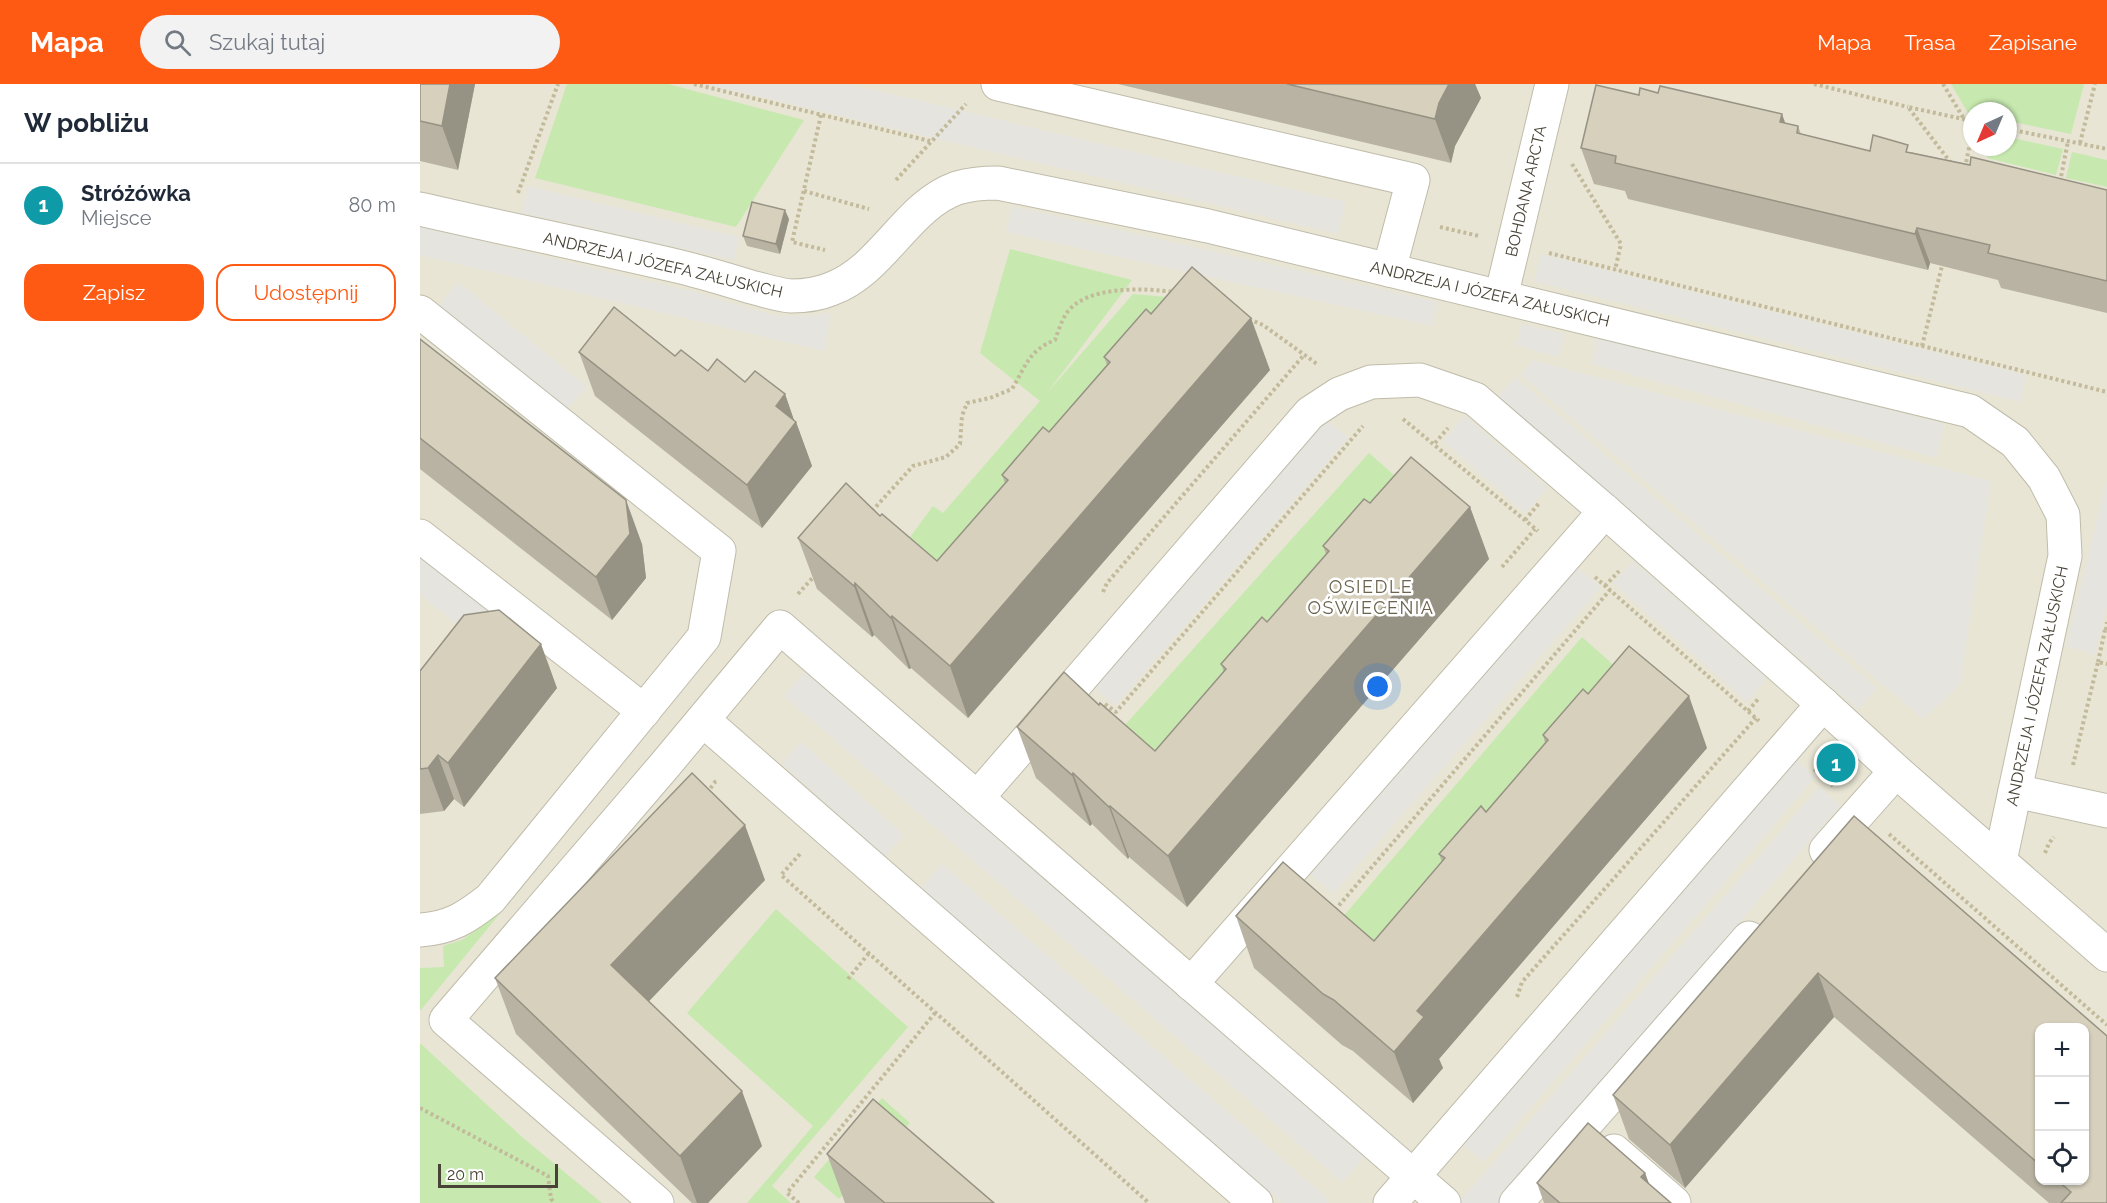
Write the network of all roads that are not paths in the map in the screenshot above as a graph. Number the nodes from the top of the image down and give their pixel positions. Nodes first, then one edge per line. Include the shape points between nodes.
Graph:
1 (998, 84) edge
2 (1552, 84) edge
3 (420, 209) edge
4 (1389, 270) junction
5 (1501, 297) junction
6 (420, 312) edge
7 (1605, 511) junction
8 (420, 536) edge
9 (1823, 704) junction
10 (644, 711) junction
11 (703, 720) junction
12 (1896, 771) junction
13 (2015, 791) junction
14 (977, 798) junction
15 (2107, 811) edge
16 (2000, 861) junction
17 (1808, 871) edge
18 (1769, 915) edge
19 (420, 930) edge
20 (2107, 955) edge
21 (1191, 984) junction
22 (1584, 1125) junction
23 (1413, 1176) junction
24 (657, 1203) edge
25 (1256, 1203) edge
26 (1390, 1203) edge
27 (1444, 1203) edge
28 (1516, 1203) edge
29 (1674, 1203) edge

1 - 4 street via 1413,180
2 - 5 street, BOHDANA ARCTA
3 - 4 street, ANDRZEJA I JÓZEFA ZAŁUSKICH via 684,267 790,296 830,290 848,282 928,206 957,188 977,183 998,183 1208,226
4 - 5 street, ANDRZEJA I JÓZEFA ZAŁUSKICH
5 - 13 street, ANDRZEJA I JÓZEFA ZAŁUSKICH via 1970,411 2014,442 2044,478 2063,515 2065,556
6 - 10 street via 719,551 704,637
7 - 9 street
7 - 14 street via 1475,399 1420,380 1371,382 1339,394 1310,413
7 - 21 street
8 - 10 street
9 - 12 street
9 - 23 street
10 - 19 street via 490,899 466,918 436,929
11 - 14 street via 780,627
11 - 24 street via 446,1020
11 - 25 street
12 - 16 street
12 - 17 street
13 - 15 street
13 - 16 street, ANDRZEJA I JÓZEFA ZAŁUSKICH
14 - 21 street
16 - 20 street
18 - 22 street
21 - 23 street
22 - 28 street
22 - 29 street
23 - 26 street
23 - 27 street

